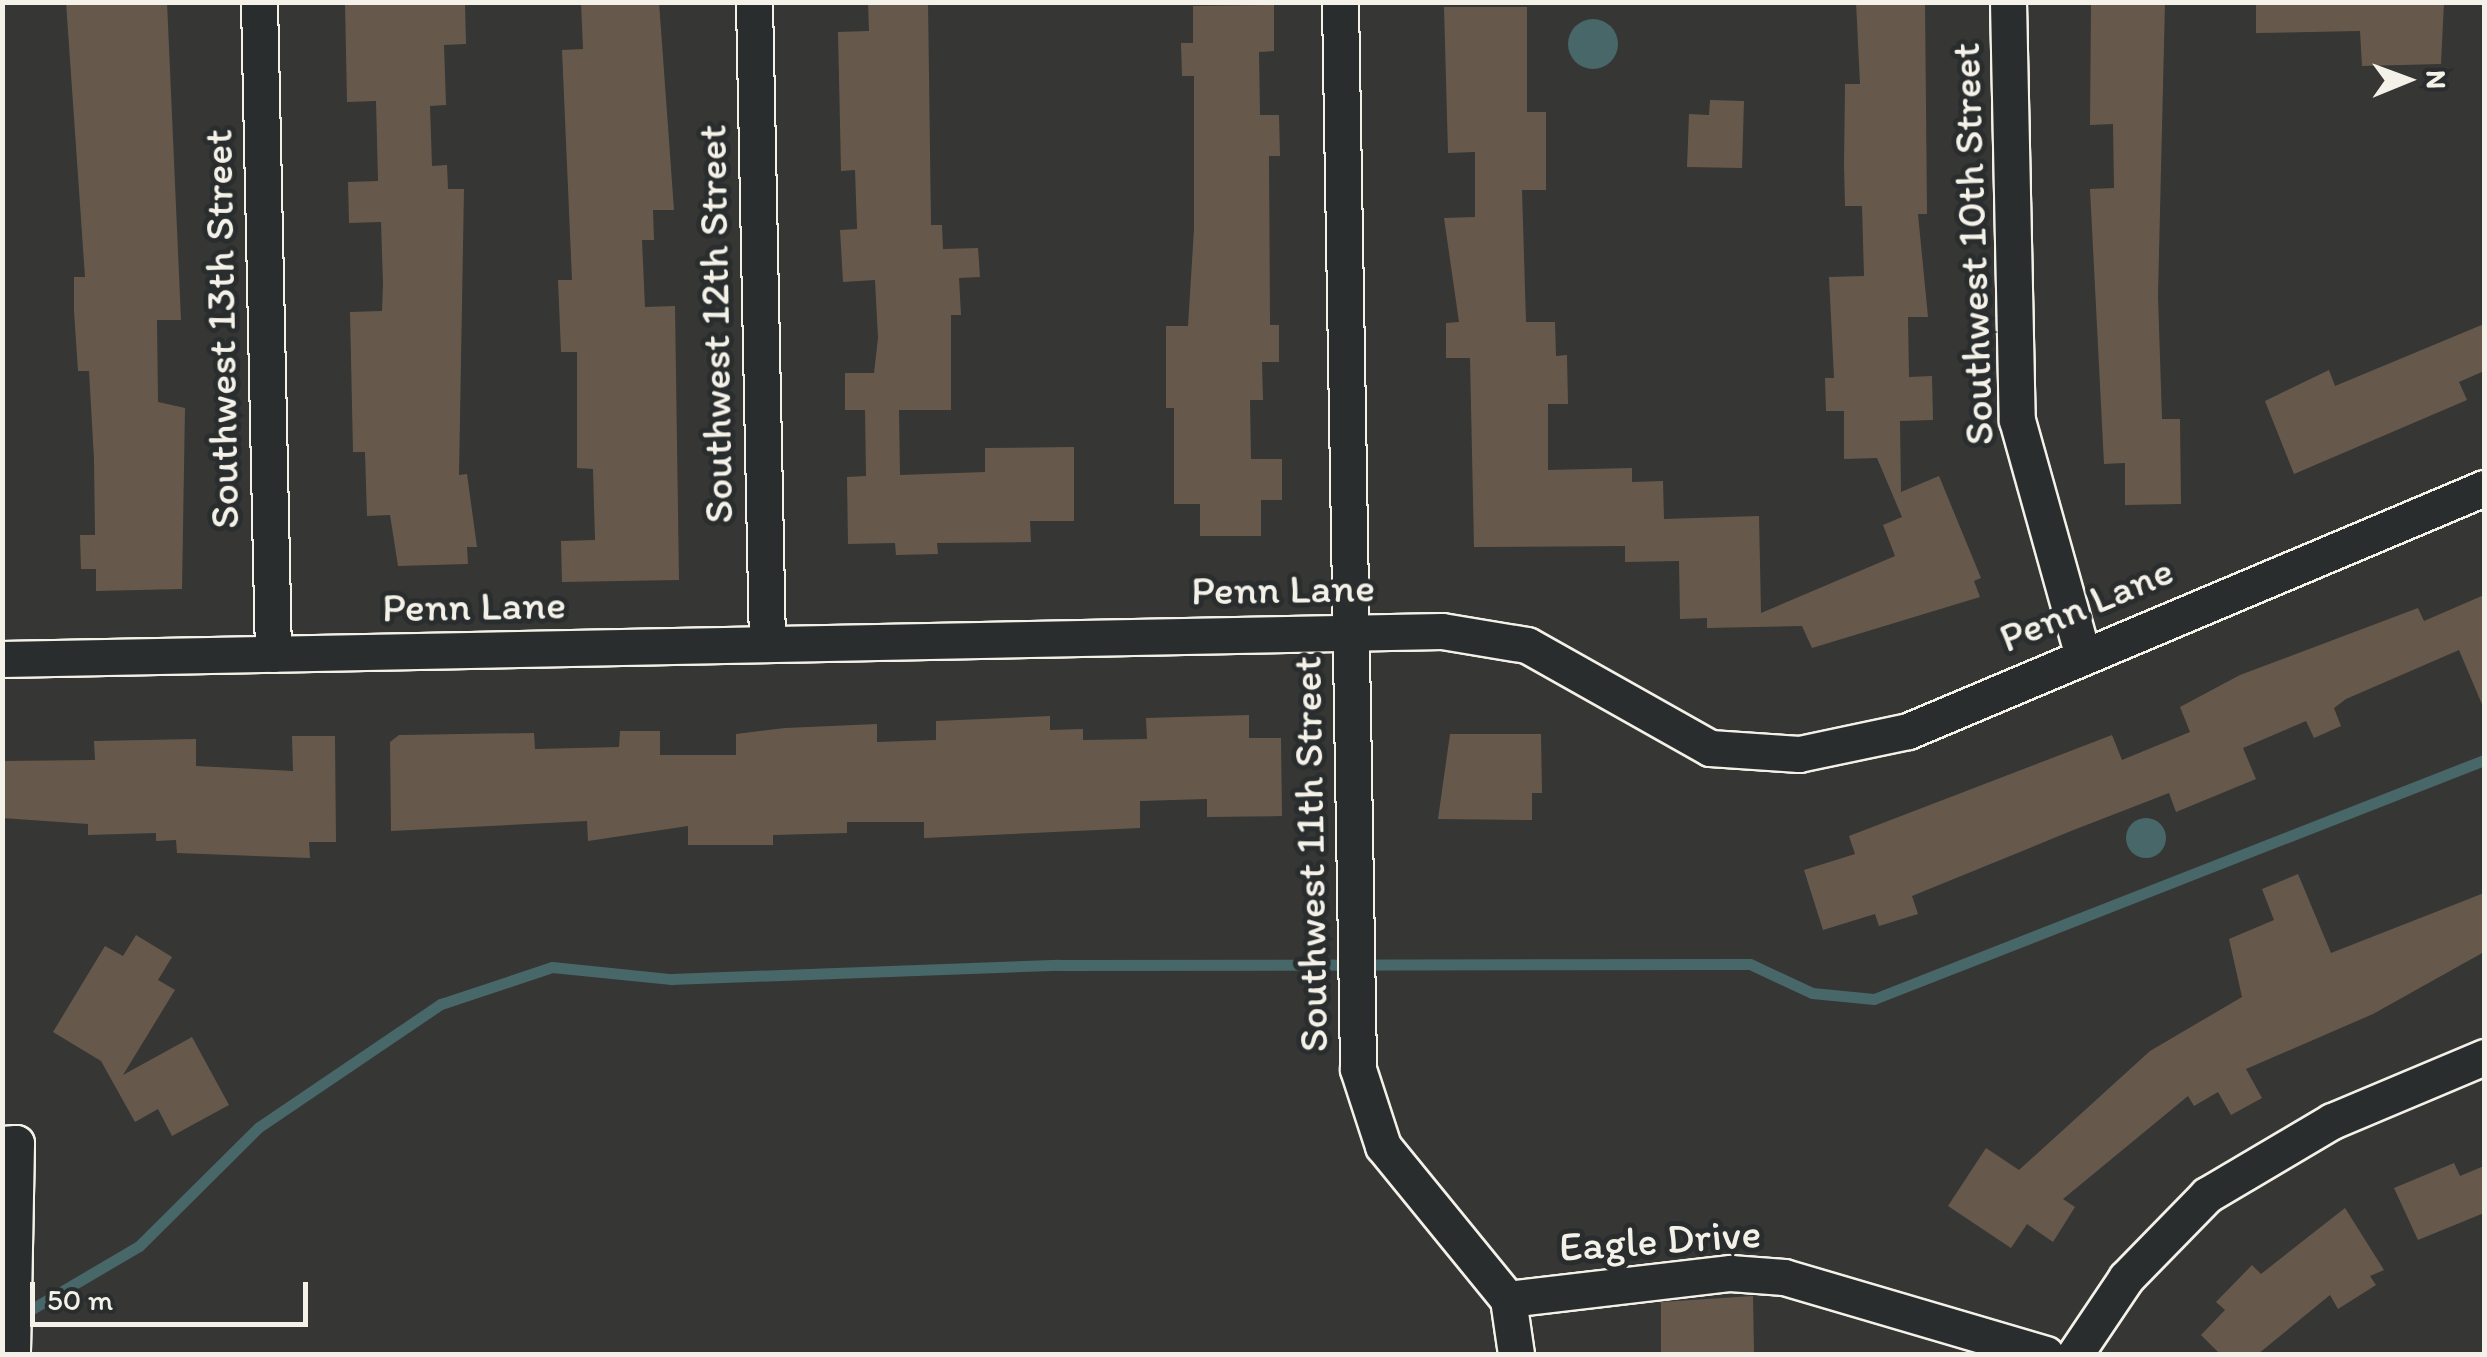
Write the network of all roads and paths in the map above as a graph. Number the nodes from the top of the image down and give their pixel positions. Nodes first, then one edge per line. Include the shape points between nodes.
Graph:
1 (258, 2) edge
2 (754, 2) edge
3 (1340, 2) edge
4 (2008, 2) edge
5 (2484, 488) edge
6 (1352, 632) junction
7 (766, 644) junction
8 (2082, 653) junction
9 (273, 654) junction
10 (2, 659) edge
11 (2484, 1057) edge
12 (2, 1144) edge
13 (1508, 1299) junction
14 (12, 1354) edge
15 (1516, 1354) edge
16 (2046, 1354) edge
17 (2074, 1354) edge

1 - 9 street, Southwest 13th Street
2 - 7 street, Southwest 12th Street
3 - 6 street, Southwest 11th Street
4 - 8 street, Southwest 10th Street via 2017,420
5 - 8 street, Penn Lane
6 - 7 street, Penn Lane
6 - 8 street, Penn Lane via 1442,631 1527,645 1676,735 1749,754 1870,744
6 - 13 street, Southwest 11th Street via 1358,1069 1383,1146
7 - 9 street, Penn Lane
9 - 10 street, Penn Lane
11 - 17 street via 2332,1121 2207,1195 2126,1278
12 - 14 street via 16,1143
13 - 15 street
13 - 16 street, Eagle Drive via 1730,1273 1784,1277

